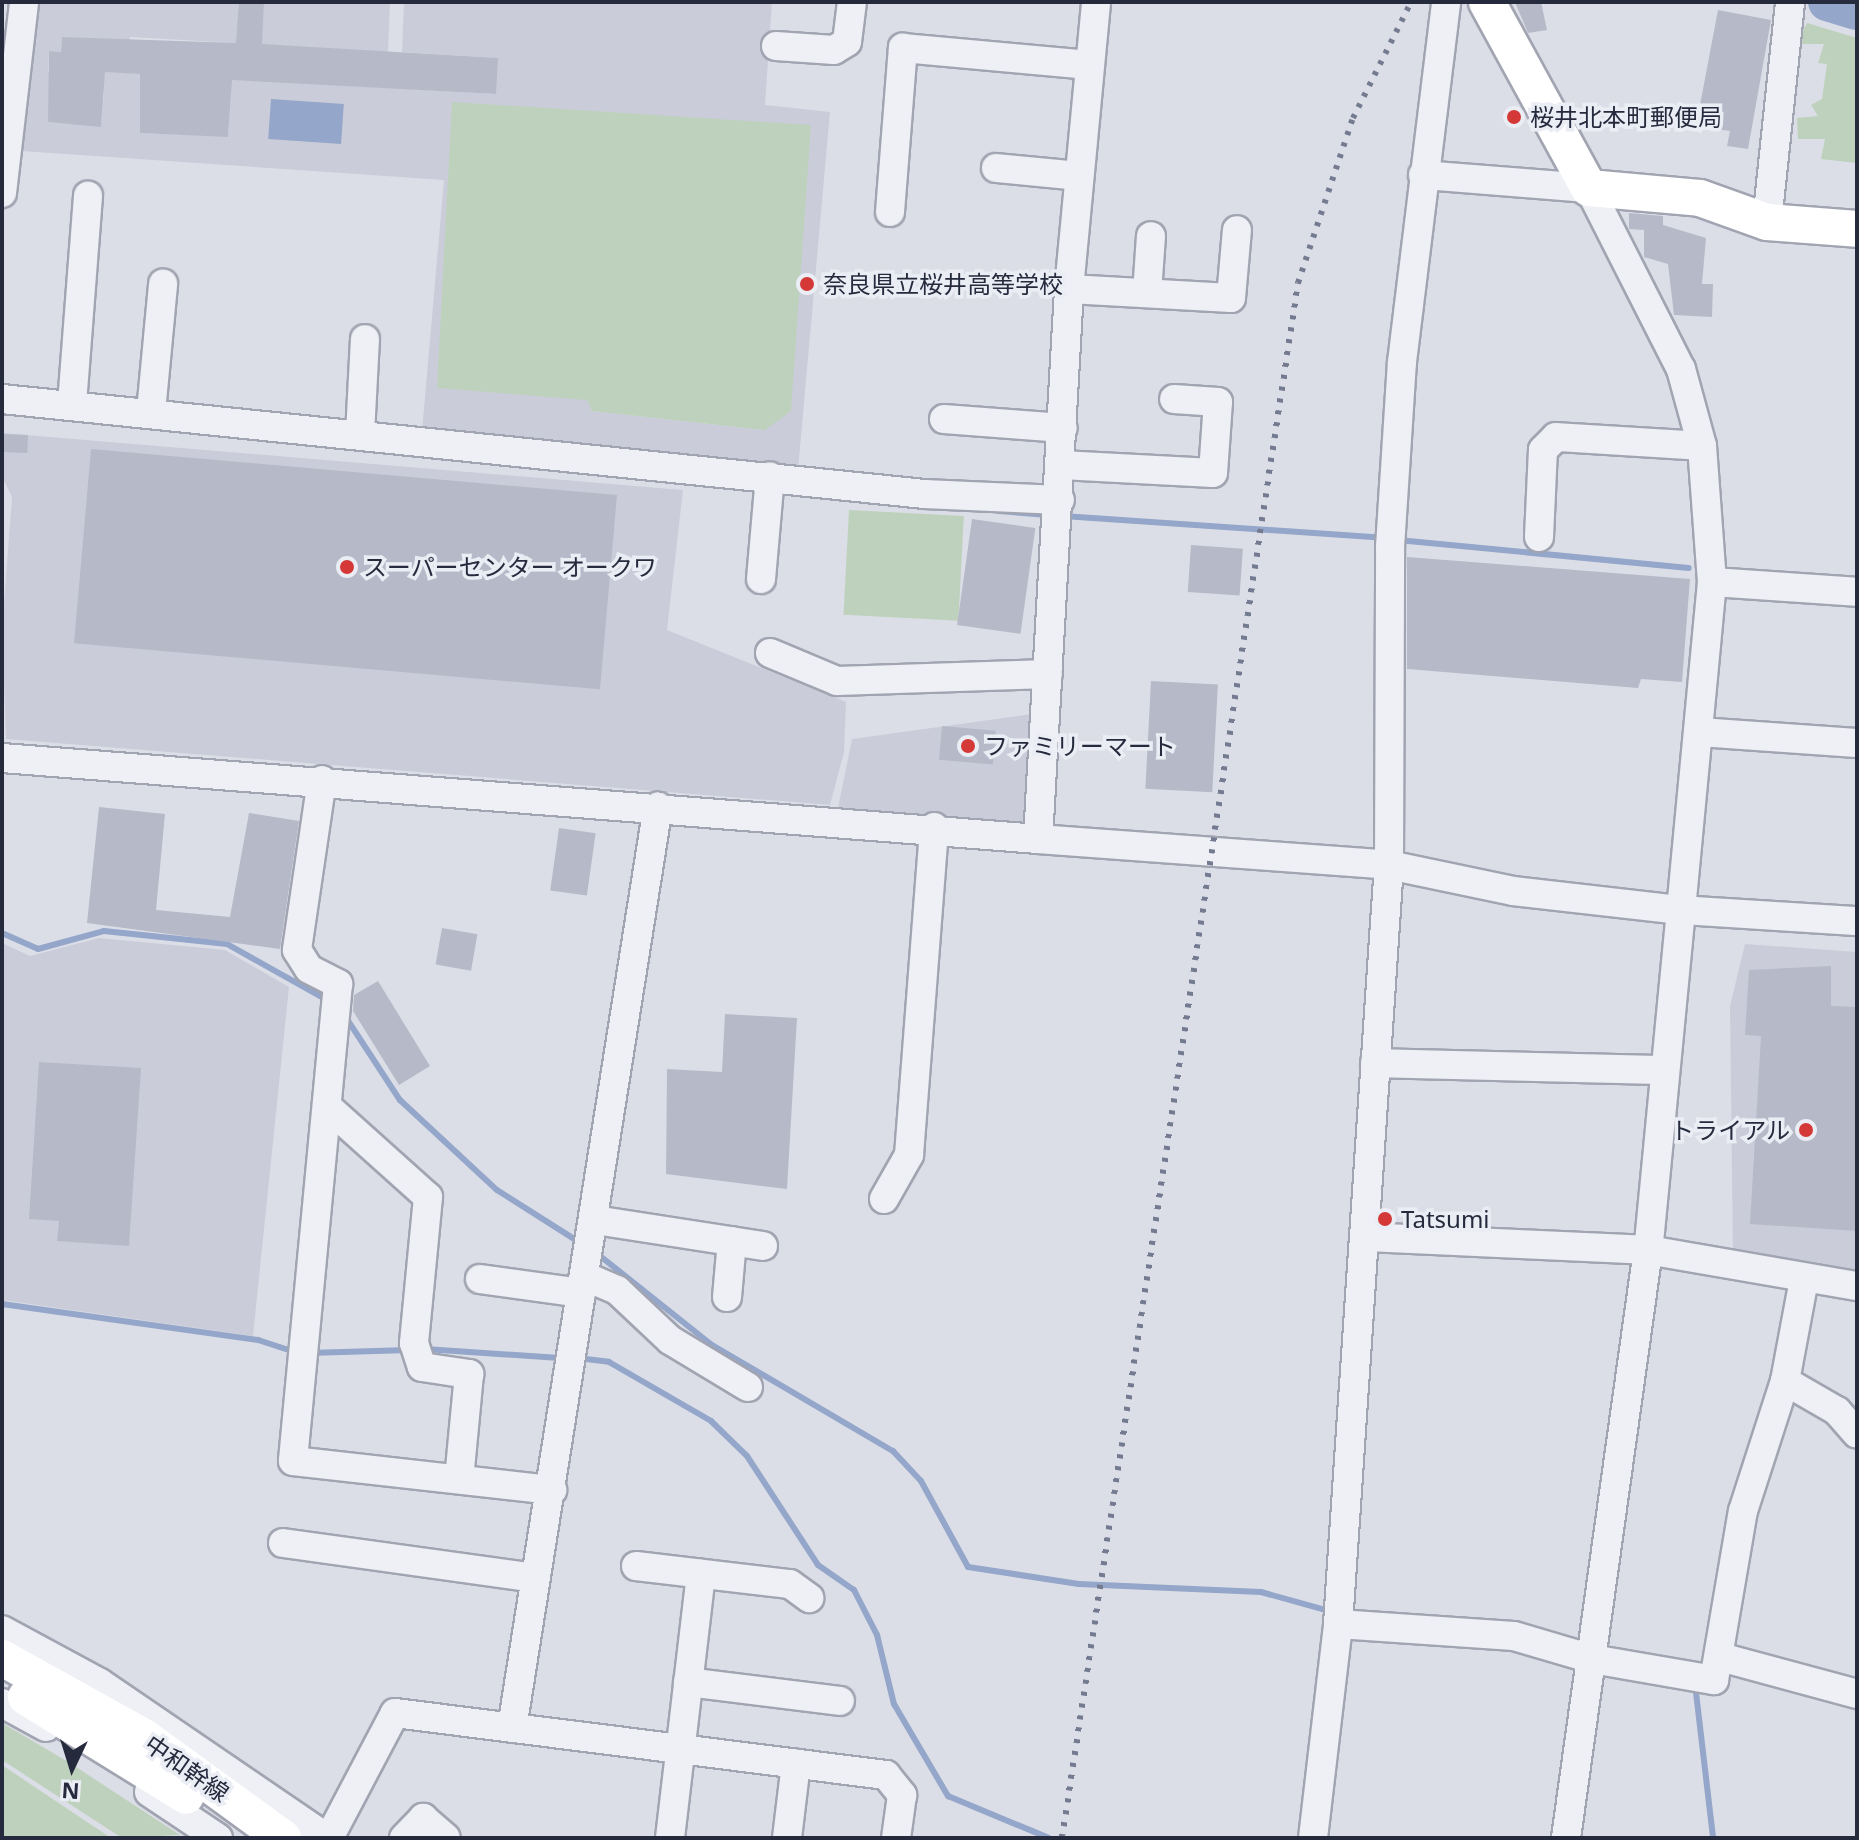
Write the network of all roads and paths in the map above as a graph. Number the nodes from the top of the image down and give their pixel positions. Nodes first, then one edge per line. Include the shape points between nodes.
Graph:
1 (24, 2) edge
2 (852, 2) edge
3 (1096, 2) edge
4 (1446, 2) edge
5 (1487, 2) edge
6 (1789, 10) edge
7 (776, 46) dead end
8 (1089, 65) junction
9 (996, 168) dead end
10 (1423, 175) junction
11 (1079, 176) junction
12 (1589, 188) junction
13 (2, 193) edge
14 (88, 196) dead end
15 (890, 212) dead end
16 (1767, 222) junction
17 (1857, 229) edge
18 (1237, 230) dead end
19 (1151, 236) dead end
20 (163, 284) dead end
21 (1069, 289) junction
22 (1147, 293) junction
23 (365, 339) dead end
24 (2, 399) edge
25 (1174, 399) dead end
26 (72, 404) junction
27 (151, 412) junction
28 (944, 419) dead end
29 (1063, 428) junction
30 (360, 434) junction
31 (1702, 446) junction
32 (1061, 465) junction
33 (769, 485) junction
34 (1059, 511) junction
35 (1539, 537) dead end
36 (761, 579) dead end
37 (1712, 582) junction
38 (1857, 592) edge
39 (770, 653) dead end
40 (1048, 674) junction
41 (1699, 732) junction
42 (1857, 743) edge
43 (2, 758) edge
44 (322, 780) junction
45 (658, 806) junction
46 (934, 827) junction
47 (1038, 839) junction
48 (1389, 865) junction
49 (1681, 910) junction
50 (1857, 921) edge
51 (1375, 1063) junction
52 (1665, 1070) junction
53 (331, 1110) junction
54 (884, 1199) dead end
55 (1365, 1237) junction
56 (732, 1241) junction
57 (763, 1246) dead end
58 (1648, 1250) junction
59 (588, 1258) junction
60 (480, 1279) dead end
61 (1804, 1279) junction
62 (1857, 1286) edge
63 (727, 1297) dead end
64 (1785, 1381) junction
65 (748, 1387) dead end
66 (1857, 1434) edge
67 (459, 1479) junction
68 (552, 1490) junction
69 (283, 1543) dead end
70 (636, 1566) dead end
71 (701, 1574) junction
72 (535, 1578) junction
73 (809, 1598) dead end
74 (1338, 1624) junction
75 (2, 1630) edge
76 (1720, 1657) junction
77 (2, 1658) edge
78 (1592, 1659) junction
79 (688, 1682) junction
80 (2, 1685) edge
81 (1857, 1694) edge
82 (840, 1701) dead end
83 (2, 1703) edge
84 (512, 1728) junction
85 (681, 1749) junction
86 (796, 1764) junction
87 (218, 1838) edge
88 (242, 1838) edge
89 (283, 1838) edge
90 (328, 1838) edge
91 (404, 1838) edge
92 (446, 1838) edge
93 (670, 1838) edge
94 (787, 1838) edge
95 (896, 1838) edge
96 (1313, 1838) edge
97 (1566, 1838) edge

1 - 13 street
2 - 7 street via 847,42 834,50
3 - 8 street
4 - 10 street
5 - 12 main road
6 - 16 street
8 - 11 street
8 - 15 street via 903,48
9 - 11 street
10 - 12 street via 1549,190
10 - 48 street via 1390,536
11 - 21 street
12 - 16 main road via 1700,198
12 - 31 street via 1681,369
14 - 26 street
16 - 17 main road
18 - 22 street via 1231,298
19 - 22 street
20 - 27 street
21 - 22 street
21 - 29 street
23 - 30 street
24 - 26 street
25 - 32 street via 1218,402 1213,473
26 - 27 street
27 - 30 street
28 - 29 street
29 - 32 street
30 - 33 street
31 - 35 street via 1556,437 1543,450
31 - 37 street
32 - 34 street
33 - 34 street
33 - 36 street
34 - 40 street
37 - 38 street
37 - 41 street
39 - 40 street via 837,681
40 - 47 street
41 - 42 street
41 - 49 street
43 - 44 street
44 - 45 street
44 - 53 street via 297,950 309,969 338,984
45 - 46 street
45 - 59 street
46 - 47 street
46 - 54 street via 909,1155
47 - 48 street
48 - 49 street via 1513,891
48 - 51 street
49 - 50 street
49 - 52 street
51 - 52 street
51 - 55 street
52 - 58 street
53 - 67 street via 428,1197 415,1349 422,1367 469,1374
53 - 67 street via 293,1461
55 - 58 street
55 - 74 street
56 - 57 street
56 - 59 street
56 - 63 street
58 - 61 street
58 - 78 street
59 - 60 street
59 - 65 street via 670,1340
59 - 68 street
61 - 62 street
61 - 64 street
64 - 66 street via 1825,1402
64 - 76 street via 1743,1511
67 - 68 street
68 - 72 street
69 - 72 street
70 - 71 street
71 - 73 street via 790,1584
71 - 79 street
72 - 84 street
74 - 78 street via 1514,1636
74 - 96 street
75 - 90 street via 100,1683
76 - 78 street via 1714,1680
76 - 81 street
77 - 89 main road, 中和幹線 via 144,1737
78 - 97 street
79 - 82 street
79 - 85 street
80 - 88 main road, 中和幹線 via 167,1782
83 - 87 street
84 - 85 street
84 - 90 street via 387,1717
85 - 86 street
85 - 93 street
86 - 94 street
86 - 95 street via 898,1782
91 - 92 street via 423,1818

